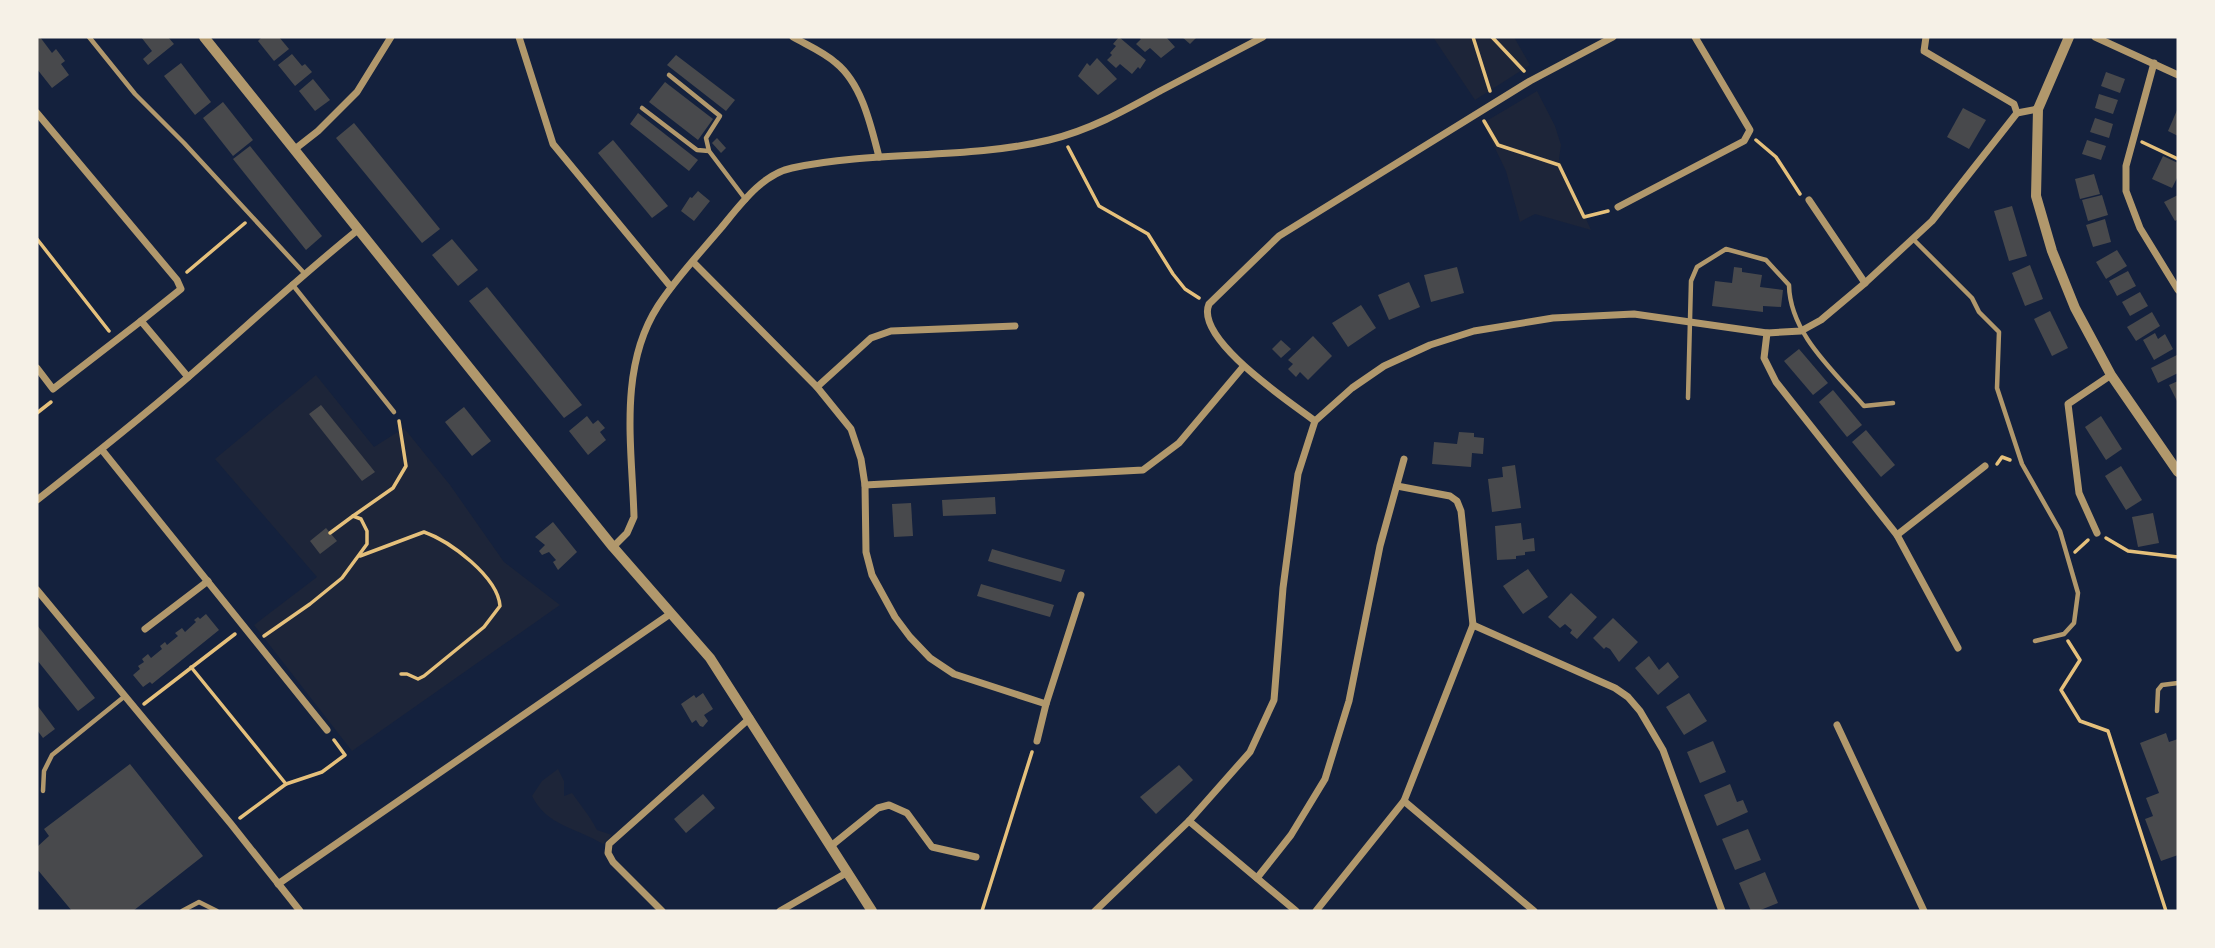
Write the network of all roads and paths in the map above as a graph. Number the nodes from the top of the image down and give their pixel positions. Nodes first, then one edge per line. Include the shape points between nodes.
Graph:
1 (89, 37) edge
2 (204, 37) edge
3 (391, 37) edge
4 (519, 37) edge
5 (793, 37) edge
6 (1263, 37) edge
7 (1472, 37) edge
8 (1492, 37) edge
9 (1613, 37) edge
10 (1695, 37) edge
11 (1926, 37) edge
12 (2069, 37) edge
13 (2095, 37) edge
14 (2154, 63) junction
15 (669, 75) dead end
16 (2178, 75) edge
17 (1530, 81) junction
18 (1496, 102) junction
19 (642, 108) dead end
20 (2038, 109) junction
21 (37, 113) edge
22 (1480, 113) junction
23 (2017, 113) junction
24 (1749, 134) junction
25 (1062, 136) junction
26 (2135, 138) junction
27 (295, 149) junction
28 (709, 152) junction
29 (879, 157) junction
30 (2178, 159) edge
31 (746, 200) junction
32 (1809, 200) joint
33 (1618, 207) joint
34 (252, 217) junction
35 (359, 229) junction
36 (37, 239) edge
37 (1913, 239) junction
38 (693, 262) junction
39 (304, 273) junction
40 (177, 280) junction
41 (291, 284) junction
42 (1866, 284) junction
43 (671, 287) junction
44 (2178, 290) edge
45 (1209, 304) junction
46 (141, 321) junction
47 (1689, 322) junction
48 (1015, 326) dead end
49 (1801, 331) junction
50 (1767, 333) junction
51 (116, 340) junction
52 (1244, 367) junction
53 (37, 368) edge
54 (2111, 375) junction
55 (188, 377) junction
56 (817, 387) junction
57 (53, 389) junction
58 (1688, 398) dead end
59 (1893, 403) dead end
60 (394, 412) joint
61 (37, 413) edge
62 (1315, 421) junction
63 (102, 450) junction
64 (1404, 459) dead end
65 (2022, 464) junction
66 (1984, 466) joint
67 (2178, 472) edge
68 (865, 485) junction
69 (1397, 486) junction
70 (37, 499) edge
71 (353, 516) junction
72 (330, 533) dead end
73 (2097, 533) junction
74 (1897, 535) junction
75 (613, 547) junction
76 (2067, 555) junction
77 (360, 556) junction
78 (2178, 557) edge
79 (208, 581) junction
80 (37, 590) edge
81 (1081, 595) dead end
82 (670, 614) junction
83 (1472, 625) junction
84 (245, 626) junction
85 (145, 629) dead end
86 (2064, 634) junction
87 (257, 641) junction
88 (2035, 641) dead end
89 (1958, 648) dead end
90 (191, 667) junction
91 (401, 674) dead end
92 (2178, 683) edge
93 (125, 695) junction
94 (1046, 704) junction
95 (136, 709) junction
96 (2157, 710) dead end
97 (750, 718) junction
98 (1837, 725) dead end
99 (327, 730) joint
100 (1037, 741) joint
101 (286, 784) junction
102 (43, 791) dead end
103 (1404, 801) junction
104 (1189, 821) junction
105 (231, 824) junction
106 (831, 846) junction
107 (976, 857) dead end
108 (848, 872) junction
109 (1256, 878) junction
110 (278, 884) junction
111 (182, 911) edge
112 (217, 911) edge
113 (300, 911) edge
114 (662, 911) edge
115 (780, 911) edge
116 (872, 911) edge
117 (982, 911) edge
118 (1095, 911) edge
119 (1296, 911) edge
120 (1316, 911) edge
121 (1534, 911) edge
122 (1722, 911) edge
123 (1924, 911) edge
124 (2166, 911) edge

1 - 34 lane via 135,94
2 - 27 street
3 - 27 street via 357,92
4 - 43 street via 553,144
5 - 29 street via 836,62 849,76 868,116
6 - 25 street via 1101,123
7 - 18 path
8 - 17 path
9 - 17 street
10 - 24 street
11 - 23 street via 1924,51 2014,104
12 - 20 street
13 - 14 street
14 - 16 street
14 - 26 street
15 - 28 lane via 720,116 706,138
17 - 18 street
18 - 22 street
19 - 28 lane via 697,150
20 - 23 street
20 - 54 street via 2036,196 2052,251
21 - 40 street
22 - 33 path via 1498,145 1559,165 1584,217
22 - 45 street via 1279,236
23 - 37 street
24 - 32 path via 1776,157 1803,198
24 - 33 street via 1744,141
25 - 29 street via 1004,148
25 - 45 path via 1099,206 1148,234 1185,289
26 - 30 path
26 - 44 street via 2126,166 2126,191 2140,228
27 - 35 street
28 - 31 lane
29 - 31 street via 790,168 763,182
31 - 38 street
32 - 42 street
34 - 39 lane
34 - 40 path
35 - 39 street
35 - 75 street
36 - 51 path
37 - 42 street
37 - 65 lane via 1999,332 1997,388
38 - 43 street
38 - 56 street
39 - 41 street
40 - 46 street via 181,289
41 - 55 street
41 - 60 lane
42 - 49 street
43 - 75 street via 656,308 636,360 630,389 634,517
45 - 52 street via 1208,322
46 - 51 street
46 - 55 street
47 - 49 lane via 1691,281 1697,267 1726,249 1766,260 1789,285
47 - 50 street
47 - 58 lane
47 - 62 street via 1634,314 1553,318 1475,331 1384,366
48 - 56 street via 880,334
49 - 50 street
49 - 59 lane via 1864,406
50 - 74 street via 1764,358 1776,382
51 - 57 street
52 - 62 street
52 - 68 street via 1179,443 1143,470
53 - 57 street
54 - 67 street
54 - 73 street via 2068,404 2078,493
55 - 63 street
56 - 68 street via 854,435
57 - 61 path via 51,402
60 - 71 path via 403,434 407,466 393,488
62 - 104 street via 1298,474 1274,700 1250,752
63 - 70 street
63 - 79 street
64 - 69 street
65 - 66 path via 2002,457 1997,464
65 - 76 lane via 2060,531
66 - 74 street
68 - 94 street via 866,552 872,575 910,637 954,674
69 - 83 street via 1457,501
69 - 109 street via 1380,546 1349,701 1325,779 1291,835
71 - 72 path
71 - 77 path via 361,519 367,531 367,544
73 - 76 path
73 - 78 path via 2128,551
74 - 89 street
75 - 82 street
76 - 86 lane via 2078,593 2074,623
77 - 87 path via 331,587
77 - 91 path via 424,533 456,549 499,596 495,615 452,655 418,679
79 - 84 street
79 - 85 street
80 - 93 street
81 - 94 street
82 - 97 street via 709,658
82 - 110 street
83 - 103 street
83 - 122 street via 1601,680 1628,698 1663,750
84 - 87 street
84 - 90 path
86 - 88 lane
86 - 124 path via 2080,660 2061,690 2080,721 2108,731
87 - 99 street
90 - 95 path
90 - 101 path
92 - 96 lane via 2158,690
93 - 95 street
93 - 102 lane via 52,755 44,771
94 - 100 street
95 - 105 street
97 - 106 street
97 - 114 street via 609,844 613,862
98 - 123 street
99 - 101 path via 345,755 322,772
100 - 117 path
101 - 105 path
103 - 120 street
103 - 121 street
104 - 109 street
104 - 118 street
105 - 110 street
106 - 107 street via 878,808 889,805 907,813 932,847
106 - 108 street
108 - 115 street
108 - 116 street
109 - 119 street
110 - 113 street
111 - 112 lane via 199,902

